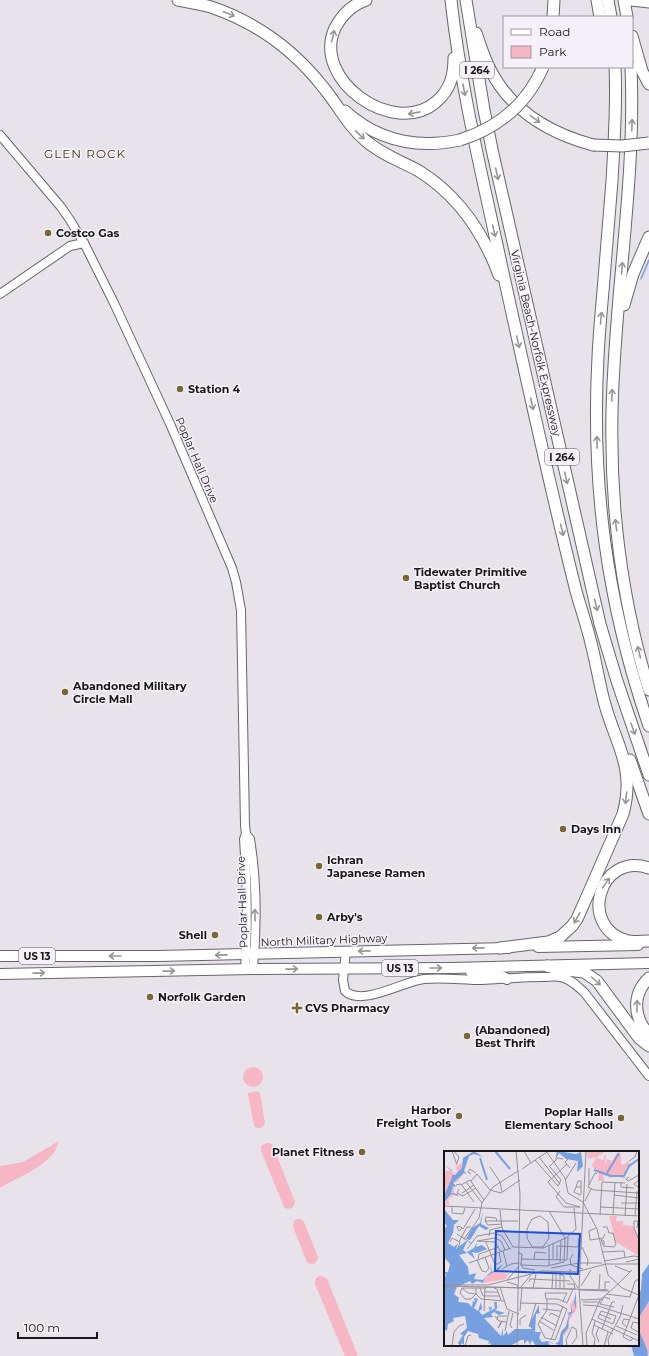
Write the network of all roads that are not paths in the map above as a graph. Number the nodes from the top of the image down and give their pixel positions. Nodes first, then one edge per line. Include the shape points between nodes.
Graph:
1 (178, 0) edge
2 (366, 0) edge
3 (554, 0) edge
4 (597, 0) edge
5 (608, 0) edge
6 (624, 0) edge
7 (631, 0) edge
8 (646, 1) edge
9 (466, 2) edge
10 (451, 5) edge
11 (553, 16) edge
12 (600, 16) edge
13 (611, 16) edge
14 (627, 16) edge
15 (633, 40) edge
16 (542, 68) edge
17 (608, 68) edge
18 (615, 68) edge
19 (631, 68) edge
20 (649, 84) edge
21 (328, 93) junction
22 (0, 135) edge
23 (649, 143) edge
24 (612, 174) junction
25 (649, 237) edge
26 (84, 243) junction
27 (0, 294) edge
28 (513, 318) junction
29 (615, 349) junction
30 (596, 666) junction
31 (649, 690) edge
32 (649, 726) edge
33 (649, 775) edge
34 (649, 814) edge
35 (649, 868) edge
36 (649, 941) edge
37 (649, 945) edge
38 (500, 948) junction
39 (346, 951) junction
40 (250, 954) junction
41 (0, 956) edge
42 (649, 964) edge
43 (547, 966) junction
44 (344, 968) junction
45 (452, 968) junction
46 (249, 969) junction
47 (0, 974) edge
48 (649, 978) edge
49 (507, 979) junction
50 (649, 1034) edge
51 (649, 1046) edge
52 (649, 1076) edge

1 -> 21 highway via 210,7 240,19 262,32 296,57
10 -> 2 highway via 454,61 452,82 431,107 420,112 400,114 375,107 357,95 349,88 332,60 331,42 339,21 353,6
3 - 11 highway
4 - 12 highway
5 - 13 highway
6 - 14 highway
7 - 8 highway
9 -> 23 highway, bridge via 488,65 507,95 520,108 550,129 571,139 593,145 622,146
9 -> 33 highway, Virginia Beach-Norfolk Expressway / I 264 via 482,103 600,624
10 -> 28 highway via 469,119
15 - 20 highway via 642,71
16 - 21 highway, bridge via 532,88 506,117 484,131 447,143 423,144 389,138 357,121
17 - 24 highway
18 - 24 highway via 616,107
29 -> 19 highway via 631,142
21 -> 28 highway via 353,128 368,143 434,181 464,210 487,246
22 - 26 street, Poplar Hall Drive via 61,207
32 -> 24 highway via 628,659 614,602 605,552 599,488 596,422 598,357
25 - 29 highway via 629,288
26 - 27 street via 70,246
26 - 40 street, Poplar Hall Drive via 145,369 236,582 240,610 244,824 250,839 255,883
28 -> 30 highway via 556,508
31 -> 29 highway via 624,585 615,509 612,431
30 - 34 highway
30 -> 38 highway via 604,703 624,758 627,790 623,814 572,926 548,942
36 -> 35 highway via 628,941 612,933 603,921 598,904 601,891 612,875 630,866
37 - 38 main road, North Military Highway / US 13
38 -> 39 main road, North Military Highway / US 13
39 - 40 main road, North Military Highway / US 13
39 - 44 street
40 -> 41 main road, North Military Highway / US 13
40 - 46 street, Poplar Hall Drive
42 - 43 main road, US 13
43 - 45 main road, US 13
43 -> 51 highway via 584,972 597,981 632,1028
44 -> 45 main road, US 13
46 -> 44 main road, US 13
44 - 49 street via 345,991 358,996 374,994 415,980
45 - 49 main road via 485,975 501,975
47 -> 46 main road, US 13
50 -> 48 highway via 638,1018 636,1004 641,989
49 - 52 street via 555,976 571,981 584,992

